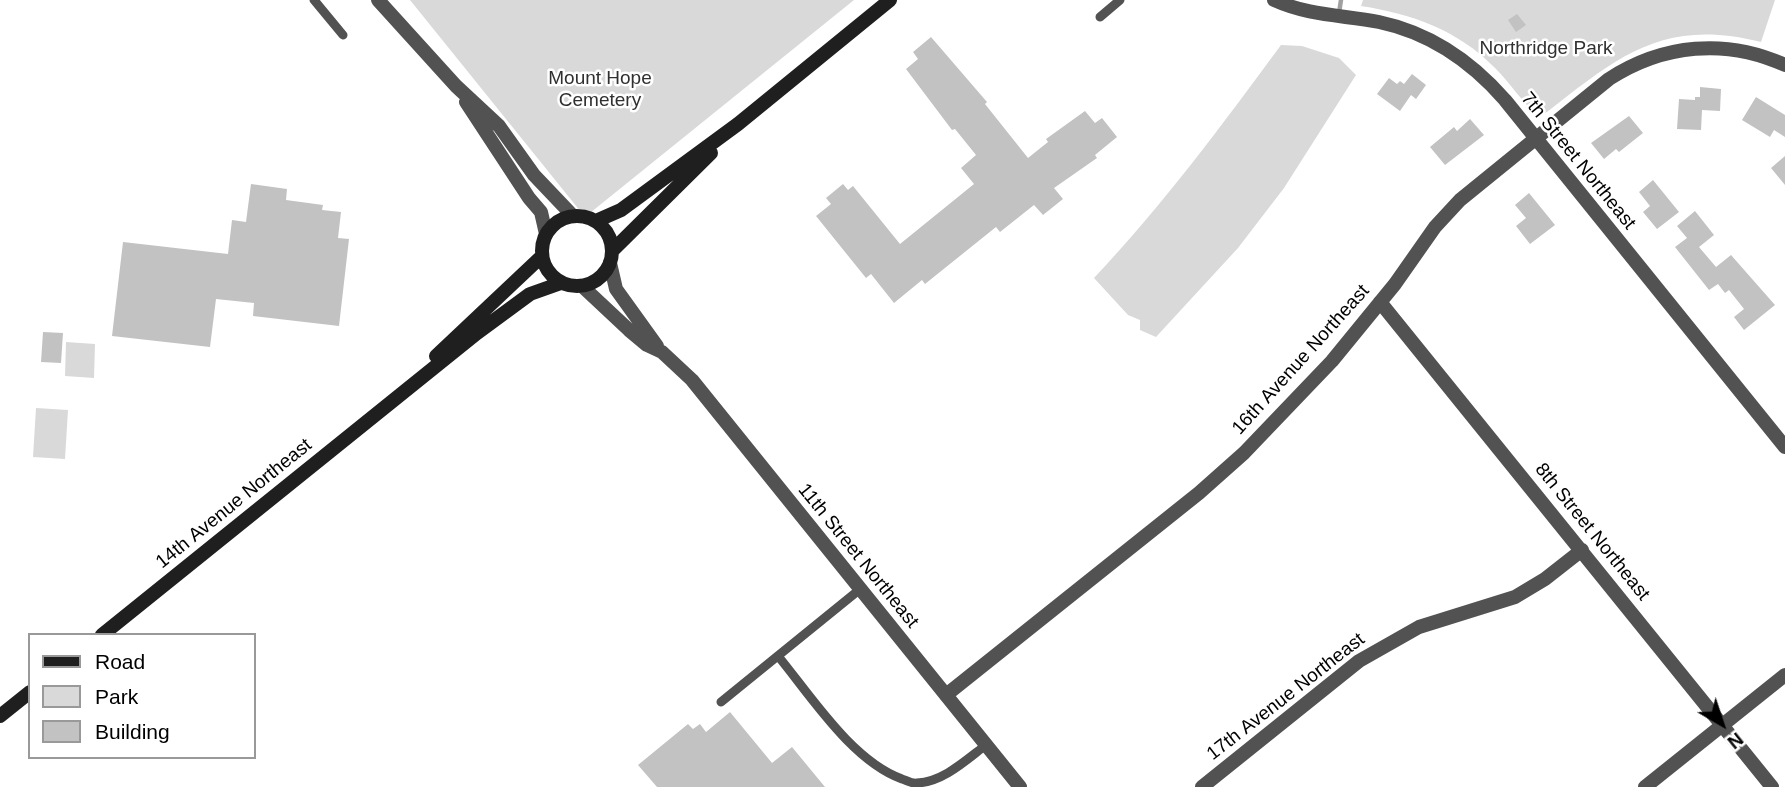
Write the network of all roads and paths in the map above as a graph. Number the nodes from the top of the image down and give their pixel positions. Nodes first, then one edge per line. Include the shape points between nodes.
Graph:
1 (314, 0) edge
2 (378, 0) edge
3 (890, 0) edge
4 (1120, 0) edge
5 (1274, 0) edge
6 (1100, 17) dead end
7 (343, 35) dead end
8 (1785, 65) edge
9 (456, 86) junction
10 (738, 124) junction
11 (1535, 139) junction
12 (573, 216) junction
13 (596, 221) junction
14 (546, 234) junction
15 (542, 256) junction
16 (611, 257) junction
17 (561, 283) junction
18 (582, 286) junction
19 (1380, 302) junction
20 (662, 352) junction
21 (390, 403) junction
22 (1785, 447) edge
23 (1582, 550) junction
24 (859, 590) junction
25 (104, 633) edge
26 (778, 656) junction
27 (1785, 675) edge
28 (28, 694) edge
29 (946, 695) junction
30 (720, 702) dead end
31 (0, 716) edge
32 (1722, 725) junction
33 (986, 745) junction
34 (1020, 787) edge
35 (1202, 787) edge
36 (1645, 787) edge
37 (1772, 787) edge

1 - 7 lane
2 - 9 street
3 - 10 main road
4 - 6 lane
5 - 11 street, 7th Street Northeast via 1315,14 1379,22 1432,40 1483,75
8 - 11 street, 16th Avenue Northeast via 1720,48 1661,53 1609,79
9 - 12 street via 499,126 534,175
9 - 14 street via 541,212
10 - 13 main road via 621,210
10 - 16 main road
11 - 19 street, 16th Avenue Northeast via 1447,213
11 - 22 street, 7th Street Northeast
12 - 13 main road
12 - 14 main road via 562,219
13 - 16 main road via 610,239
14 - 15 main road
15 - 17 main road
15 - 21 main road, 14th Avenue Northeast
16 - 18 main road via 600,278
16 - 20 street, 11th Street Northeast via 616,289
17 - 18 main road
17 - 21 main road, 14th Avenue Northeast via 530,295
18 - 20 street, 11th Street Northeast via 647,345
19 - 23 street, 8th Street Northeast
19 - 29 street, 16th Avenue Northeast via 1304,392 1226,470
20 - 24 street, 11th Street Northeast via 725,419
21 - 25 main road, 14th Avenue Northeast
23 - 32 street, 8th Street Northeast
23 - 35 street, 17th Avenue Northeast via 1515,597 1419,627 1384,645
24 - 26 lane
24 - 29 street, 11th Street Northeast
26 - 30 lane
26 - 33 lane via 848,741 885,773 915,784 945,775
27 - 32 street
28 - 31 main road
29 - 33 street, 11th Street Northeast
32 - 36 street
32 - 37 street, 8th Street Northeast
33 - 34 street, 11th Street Northeast

